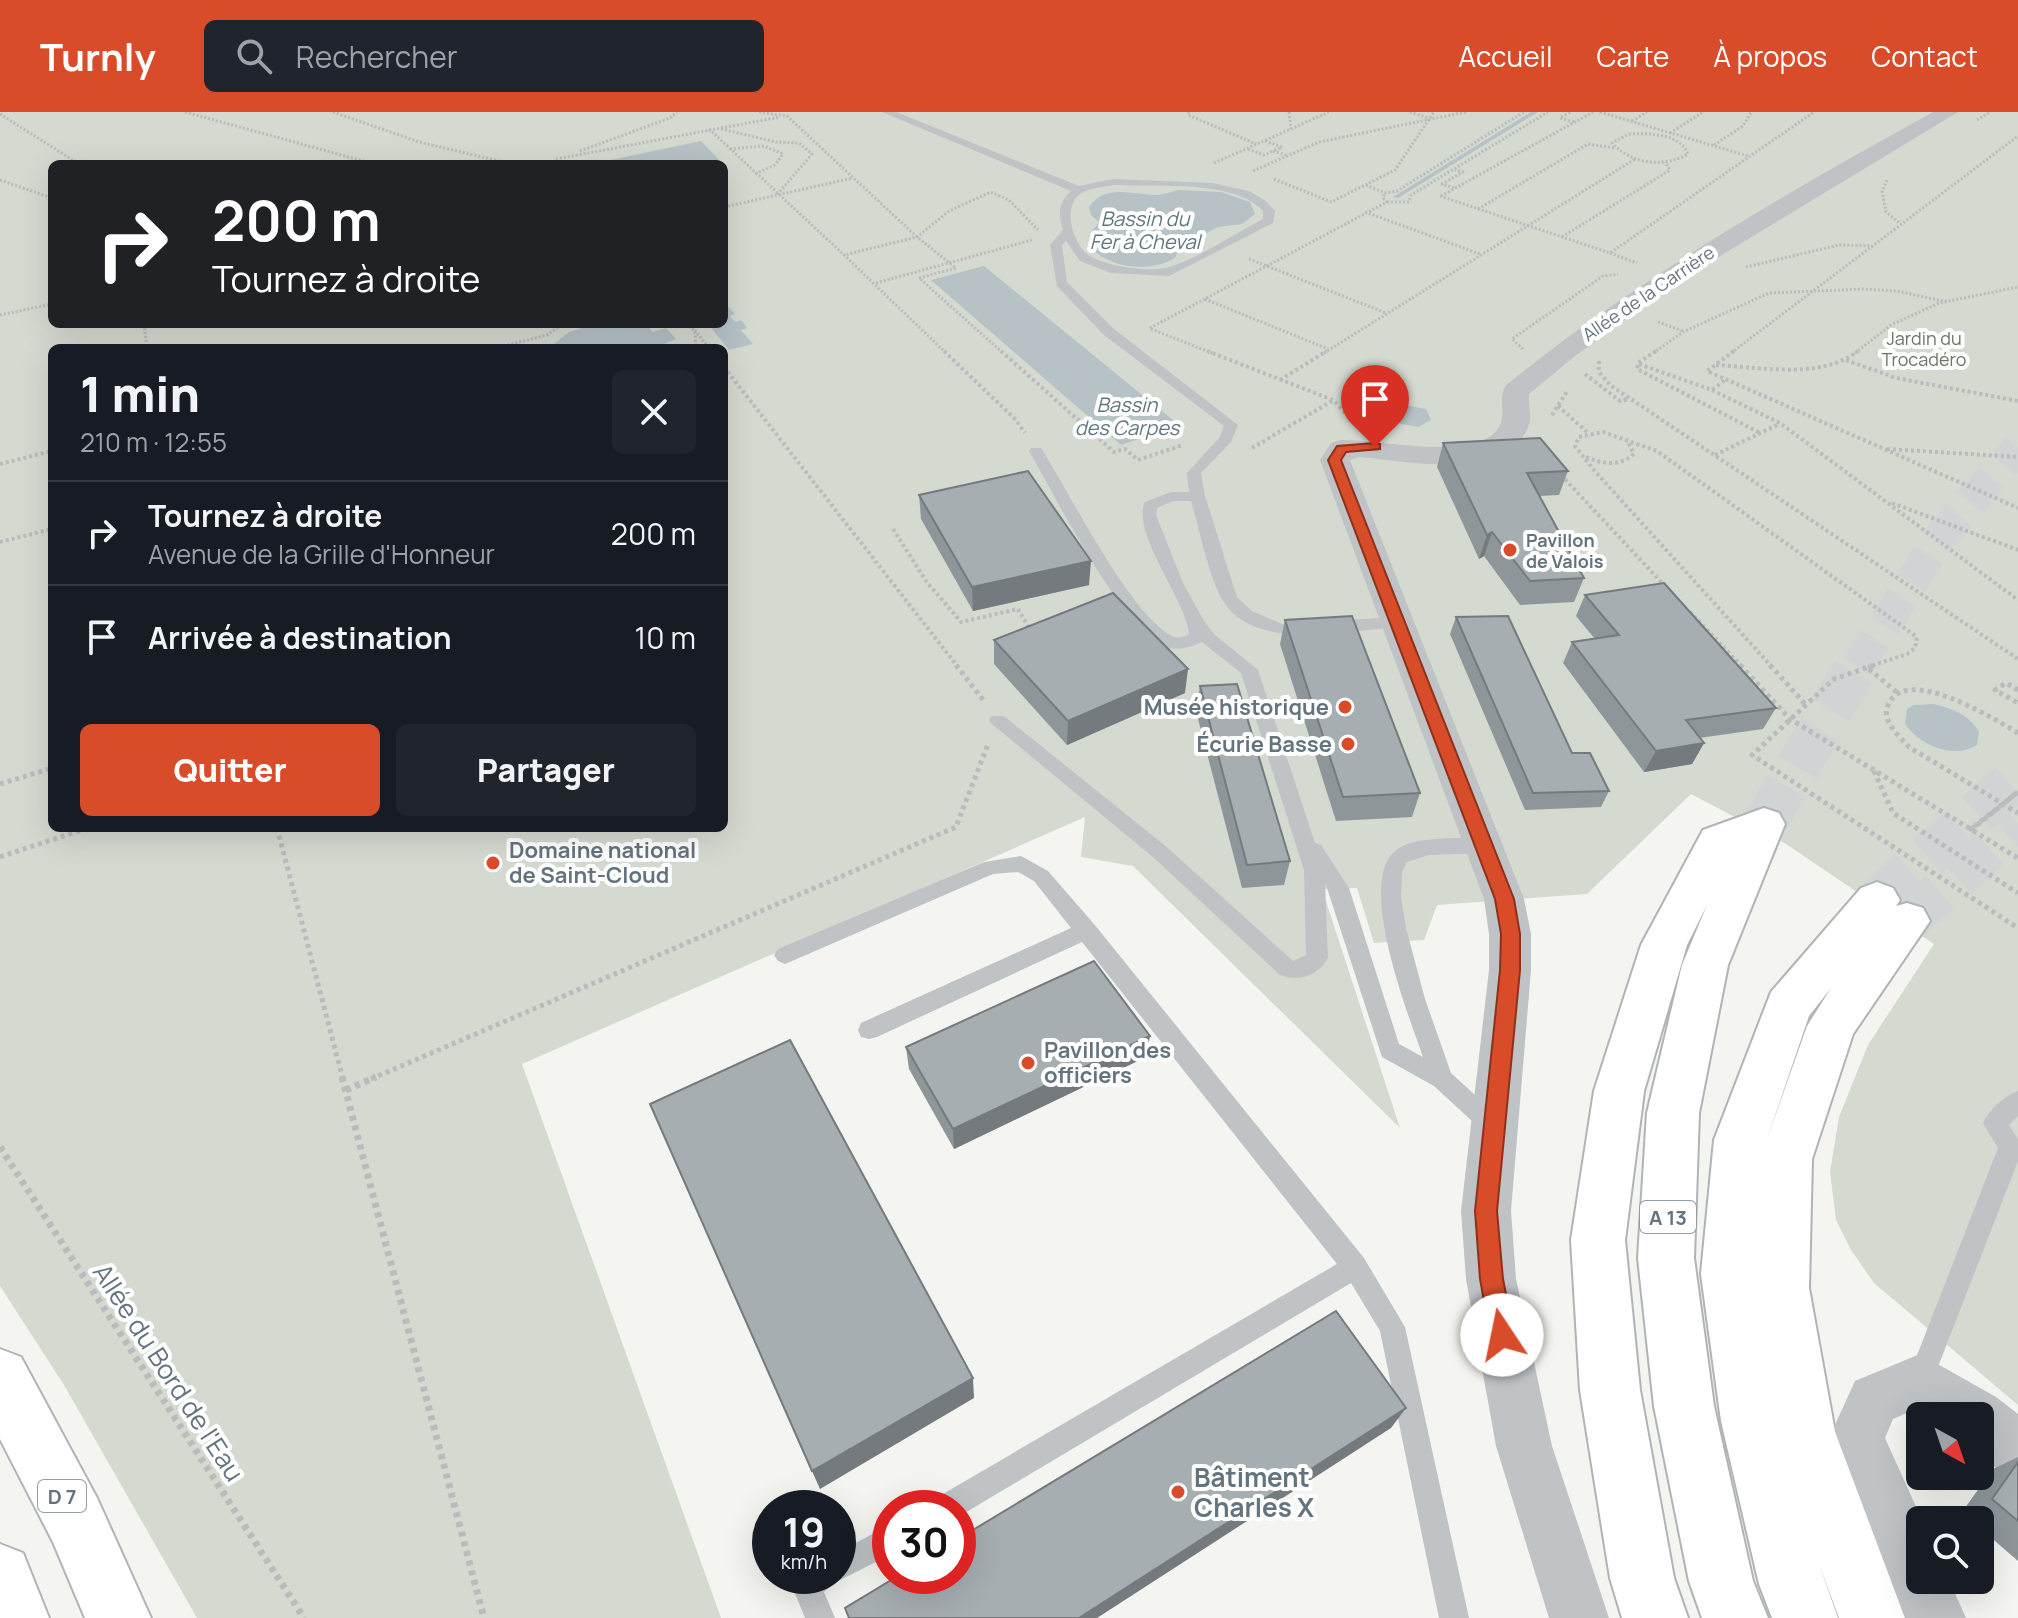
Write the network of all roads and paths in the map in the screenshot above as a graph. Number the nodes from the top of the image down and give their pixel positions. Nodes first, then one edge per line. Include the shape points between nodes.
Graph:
1 (185, 112) edge
2 (333, 112) edge
3 (677, 112) edge
4 (759, 112) edge
5 (887, 112) edge
6 (1189, 112) edge
7 (1289, 112) edge
8 (1329, 112) edge
9 (1410, 112) edge
10 (1434, 112) edge
11 (1466, 112) edge
12 (1524, 112) edge
13 (1548, 112) edge
14 (1570, 112) edge
15 (1593, 112) edge
16 (1600, 112) edge
17 (1647, 112) edge
18 (1703, 112) edge
19 (1751, 112) edge
20 (1814, 112) edge
21 (1948, 112) edge
22 (0, 114) edge
23 (787, 116) junction
24 (1429, 118) junction
25 (1632, 121) junction
26 (1574, 122) junction
27 (717, 128) junction
28 (709, 129) junction
29 (1291, 129) junction
30 (1670, 133) junction
31 (1664, 136) junction
32 (2017, 138) edge
33 (1265, 141) junction
34 (1257, 144) junction
35 (819, 145) junction
36 (1713, 145) junction
37 (806, 148) junction
38 (1248, 148) junction
39 (1615, 148) junction
40 (729, 149) junction
41 (1273, 151) junction
42 (1287, 156) junction
43 (1749, 156) junction
44 (556, 159) joint
45 (1635, 159) junction
46 (73, 160) edge
47 (359, 160) edge
48 (495, 160) edge
49 (1665, 162) junction
50 (1893, 169) dead end
51 (1455, 170) junction
52 (755, 174) junction
53 (853, 178) junction
54 (0, 180) edge
55 (1166, 185) junction
56 (1366, 185) junction
57 (1455, 188) junction
58 (1078, 190) junction
59 (1385, 193) junction
60 (777, 195) junction
61 (48, 197) edge
62 (1387, 202) junction
63 (728, 206) edge
64 (1478, 209) junction
65 (1364, 212) junction
66 (1901, 224) junction
67 (1526, 226) junction
68 (1068, 231) junction
69 (917, 237) junction
70 (1044, 237) dead end
71 (1561, 238) junction
72 (1025, 242) dead end
73 (1872, 246) junction
74 (1484, 252) junction
75 (1610, 253) junction
76 (844, 255) junction
77 (1249, 259) dead end
78 (950, 263) junction
79 (1267, 266) junction
80 (1742, 269) dead end
81 (876, 283) junction
82 (2018, 287) edge
83 (1815, 289) junction
84 (1205, 299) junction
85 (1947, 302) junction
86 (48, 305) edge
87 (1386, 313) junction
88 (0, 315) edge
89 (1646, 317) dead end
90 (557, 328) edge
91 (692, 328) edge
92 (695, 331) junction
93 (1683, 332) junction
94 (512, 344) edge
95 (696, 344) edge
96 (706, 344) edge
97 (1328, 349) junction
98 (1600, 354) dead end
99 (1846, 360) junction
100 (1638, 363) junction
101 (1547, 364) junction
102 (1584, 365) dead end
103 (1715, 365) junction
104 (728, 372) edge
105 (1726, 379) junction
106 (1280, 380) junction
107 (1712, 390) junction
108 (1630, 398) junction
109 (2018, 401) edge
110 (1558, 406) junction
111 (1780, 423) junction
112 (1545, 426) dead end
113 (1588, 433) junction
114 (1760, 433) junction
115 (1624, 439) junction
116 (1196, 440) dead end
117 (1240, 445) dead end
118 (1883, 448) junction
119 (1036, 451) joint
120 (48, 452) edge
121 (1715, 455) junction
122 (1585, 456) junction
123 (2018, 457) edge
124 (0, 464) edge
125 (1555, 469) edge
126 (1197, 496) junction
127 (1884, 500) junction
128 (2018, 508) edge
129 (893, 529) dead end
130 (48, 530) edge
131 (0, 542) edge
132 (2018, 550) edge
133 (1673, 594) edge
134 (2018, 600) edge
135 (1683, 605) edge
136 (1397, 622) junction
137 (1197, 623) junction
138 (1043, 627) edge
139 (2018, 659) edge
140 (1868, 668) junction
141 (2018, 690) edge
142 (1899, 694) junction
143 (2018, 703) edge
144 (1805, 704) junction
145 (1790, 719) junction
146 (998, 720) junction
147 (2018, 733) edge
148 (48, 769) edge
149 (1873, 770) junction
150 (0, 784) edge
151 (2018, 792) edge
152 (2003, 804) junction
153 (2018, 813) edge
154 (1971, 829) junction
155 (76, 832) edge
156 (278, 832) edge
157 (1303, 835) junction
158 (1484, 846) junction
159 (0, 857) edge
160 (2018, 858) edge
161 (2018, 893) edge
162 (2018, 928) edge
163 (1087, 930) junction
164 (785, 955) dead end
165 (869, 1030) dead end
166 (1442, 1079) junction
167 (346, 1090) junction
168 (2018, 1101) edge
169 (1493, 1126) junction
170 (0, 1147) edge
171 (2014, 1148) edge
172 (1355, 1267) junction
173 (0, 1378) edge
174 (1920, 1381) junction
175 (1954, 1402) edge
176 (1994, 1430) edge
177 (2018, 1450) edge
178 (976, 1490) edge
179 (0, 1576) edge
180 (810, 1594) edge
181 (16, 1618) edge
182 (118, 1618) edge
183 (304, 1618) edge
184 (484, 1618) edge
185 (820, 1618) edge
186 (1454, 1618) edge
187 (1579, 1618) edge
188 (1655, 1618) edge
189 (1735, 1618) edge
190 (1805, 1618) edge
191 (1872, 1618) edge
192 (1936, 1618) edge

1 - 47 path
2 - 48 path via 419,142
3 - 44 path
4 - 23 path
5 - 58 lane
6 - 34 path
7 - 29 path
8 - 29 path
9 - 24 path
10 - 24 path
11 - 24 path
12 - 59 path via 1397,191
13 - 51 path
14 - 26 path via 1560,118
15 - 26 path
16 - 25 path
17 - 25 path
18 - 30 path
19 - 36 path via 1743,126
20 - 43 path
21 - 101 street, Allée de la Carrière via 1678,270
22 - 46 path
23 - 27 path
23 - 35 path
24 - 42 path via 1319,142
24 - 56 path via 1395,170
25 - 30 path
26 - 57 path
27 - 28 path
27 - 37 path
28 - 40 path
28 - 44 path
29 - 33 path
30 - 31 path
30 - 36 path
31 - 39 path via 1620,136 1612,143
31 - 49 path via 1683,145 1688,154
32 - 66 path
33 - 34 path
33 - 41 path via 1282,147
34 - 38 path
35 - 37 path
35 - 53 path
36 - 43 path
37 - 60 path via 812,154
38 - 41 path via 1264,155
38 - 55 path
39 - 45 path
39 - 64 path via 1588,144
40 - 52 path
40 - 52 path via 749,145 783,154 768,170
41 - 42 path
42 - 56 path via 1253,171 1331,202
43 - 75 path
45 - 49 path
45 - 67 path
49 - 71 path via 1670,170
50 - 66 path via 1882,191 1886,212
51 - 57 path via 1463,172 1442,184
51 - 62 path via 1411,195 1409,202
52 - 60 path
53 - 60 path
53 - 69 path
54 - 61 path
55 - 58 lane via 1113,182
55 - 68 lane via 1245,193 1269,211 1269,221 1169,272 1115,270 1084,258
56 - 59 path
57 - 64 path via 1440,196
58 - 68 lane via 1067,201
59 - 62 path
60 - 63 path
60 - 76 path
62 - 65 path
64 - 67 path
65 - 74 path
65 - 79 path
66 - 73 path
67 - 71 path
67 - 74 path
68 - 126 lane via 1056,245 1061,283 1109,332 1231,425 1223,444 1194,473
69 - 70 path via 949,211 991,192 1009,200
69 - 76 path
69 - 78 path
71 - 75 path
72 - 78 path
73 - 80 path via 1839,245
73 - 83 path
74 - 87 path
75 - 101 path via 1638,262 1614,276 1603,276 1512,339
76 - 81 path
77 - 79 path
78 - 81 path
78 - 116 path via 956,268 919,278 1114,452 1125,449 1138,460
79 - 84 path
79 - 87 path
81 - 119 path via 1016,420
82 - 85 path
83 - 85 path via 1897,291
83 - 93 path via 1769,293
83 - 103 path
84 - 97 path
84 - 106 path via 1150,328
85 - 99 path via 1891,325
86 - 88 path
87 - 97 path
89 - 93 path
90 - 94 path
91 - 92 path
92 - 95 path
92 - 96 path
93 - 100 path
97 - 106 path
98 - 108 path via 1602,378
99 - 103 path via 1819,369
99 - 109 path via 1896,378
100 - 107 path
100 - 114 path via 1637,369
101 - 110 path via 1569,390
101 - 136 street, Allée de la Carrière via 1516,391 1517,413 1510,434 1490,450 1437,455 1375,447 1341,449 1335,460
102 - 108 path via 1589,380 1620,401
103 - 105 path via 1707,371
104 - 146 path
105 - 107 path
105 - 118 path
106 - 117 path via 1333,400 1253,449
107 - 111 path
108 - 121 path
110 - 112 path
110 - 113 path
111 - 114 path
111 - 127 path
113 - 115 path
113 - 122 path via 1575,441
114 - 121 path
115 - 122 path via 1634,454 1624,462
115 - 140 path via 1657,451 1917,637 1907,654
118 - 123 path
118 - 128 path
119 - 137 lane via 1148,627 1179,644 1198,637
120 - 124 path
121 - 139 path
122 - 144 path
125 - 133 path
126 - 136 lane via 1229,598 1250,619 1282,629
126 - 137 lane via 1160,500 1150,505 1148,515
127 - 132 path
127 - 134 path
129 - 138 path via 926,581 961,622 1018,609 1028,631
130 - 131 path
135 - 145 path
136 - 158 street
137 - 157 lane via 1249,670
140 - 142 path
140 - 144 path via 1834,679
141 - 143 path via 2006,683 1995,690
142 - 147 path via 1929,691 1948,696
142 - 152 path via 1883,709 1894,734
144 - 145 path
145 - 149 path
145 - 162 path via 1752,755
146 - 157 lane via 1161,853 1288,969 1301,970 1317,958 1314,870
146 - 167 path via 956,827
148 - 150 path
149 - 154 path
149 - 161 path via 1893,813
151 - 152 path
151 - 154 path
152 - 153 path
152 - 154 path
154 - 160 path
155 - 159 path
156 - 167 path
157 - 166 lane via 1339,888 1390,1050
158 - 166 lane via 1417,850 1392,865 1388,878 1416,1006
158 - 169 street via 1504,899 1510,934
163 - 164 lane via 1035,870 1012,863 991,867
163 - 165 lane
163 - 172 lane
166 - 169 lane
167 - 184 path
168 - 171 lane via 1995,1123
169 - 187 street via 1486,1211 1491,1279 1524,1446
170 - 183 path, Allée du Bord de l'Eau
171 - 174 lane
172 - 178 lane
172 - 186 lane via 1392,1327
173 - 182 main road, D 7 via 75,1520
174 - 175 street
174 - 192 street via 1874,1400 1857,1438
176 - 177 street
179 - 181 main road
180 - 185 lane
188 - 189 main road, A 13 via 1642,1578 1610,1390 1598,1240 1619,1091 1664,945 1718,842 1764,824 1705,965 1673,1113 1666,1258 1684,1406 1721,1581
190 - 191 main road via 1791,1584 1751,1421 1729,1274 1740,1140 1788,1006 1892,910 1831,1026 1786,1159 1781,1288 1805,1432

